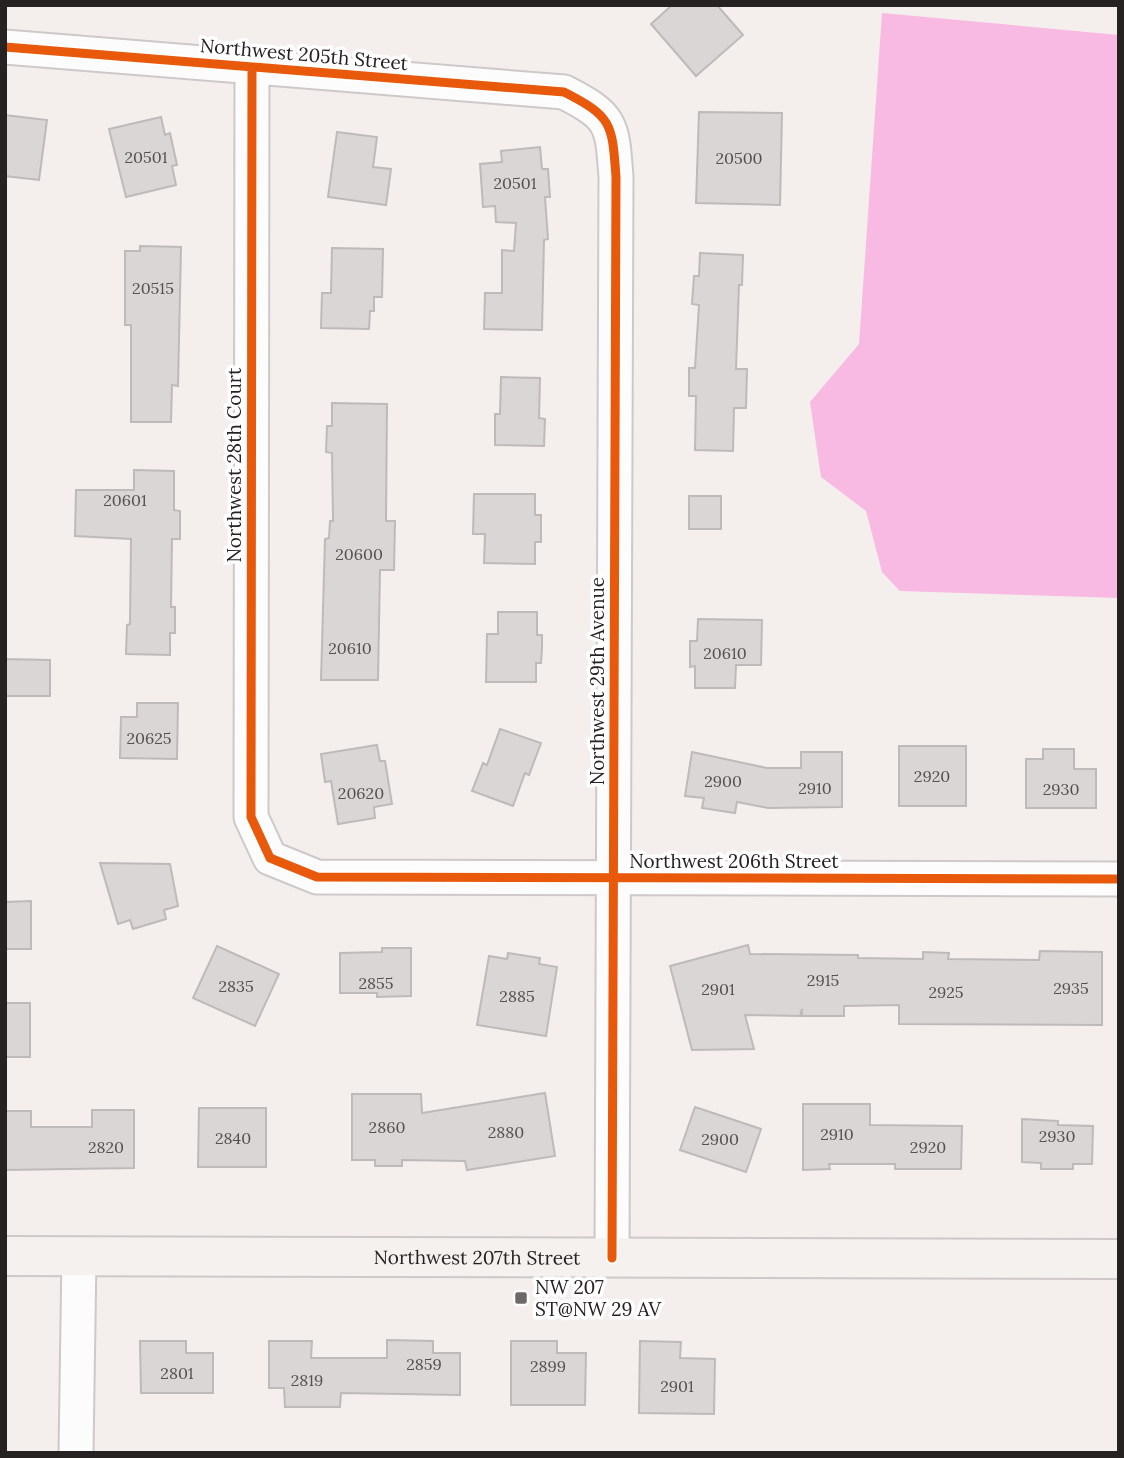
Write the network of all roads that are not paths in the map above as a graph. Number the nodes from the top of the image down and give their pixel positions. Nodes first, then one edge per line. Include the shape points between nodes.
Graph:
1 (5, 47) edge
2 (252, 67) junction
3 (597, 108) joint
4 (270, 858) joint
5 (614, 878) junction
6 (1119, 879) edge
7 (5, 1256) edge
8 (79, 1256) junction
9 (612, 1258) junction
10 (1119, 1259) edge
11 (76, 1453) edge

1 - 2 street, Northwest 205th Street
2 - 3 street, Northwest 205th Street via 564,92
2 - 4 street, Northwest 28th Court via 251,817
3 - 5 street, Northwest 29th Avenue via 613,135 616,177
4 - 5 street, Northwest 206th Street via 317,877
5 - 6 street, Northwest 206th Street
5 - 9 street, Northwest 29th Avenue
7 - 8 street, Northwest 207th Street
8 - 9 street, Northwest 207th Street
8 - 11 street
9 - 10 street, Northwest 207th Street

